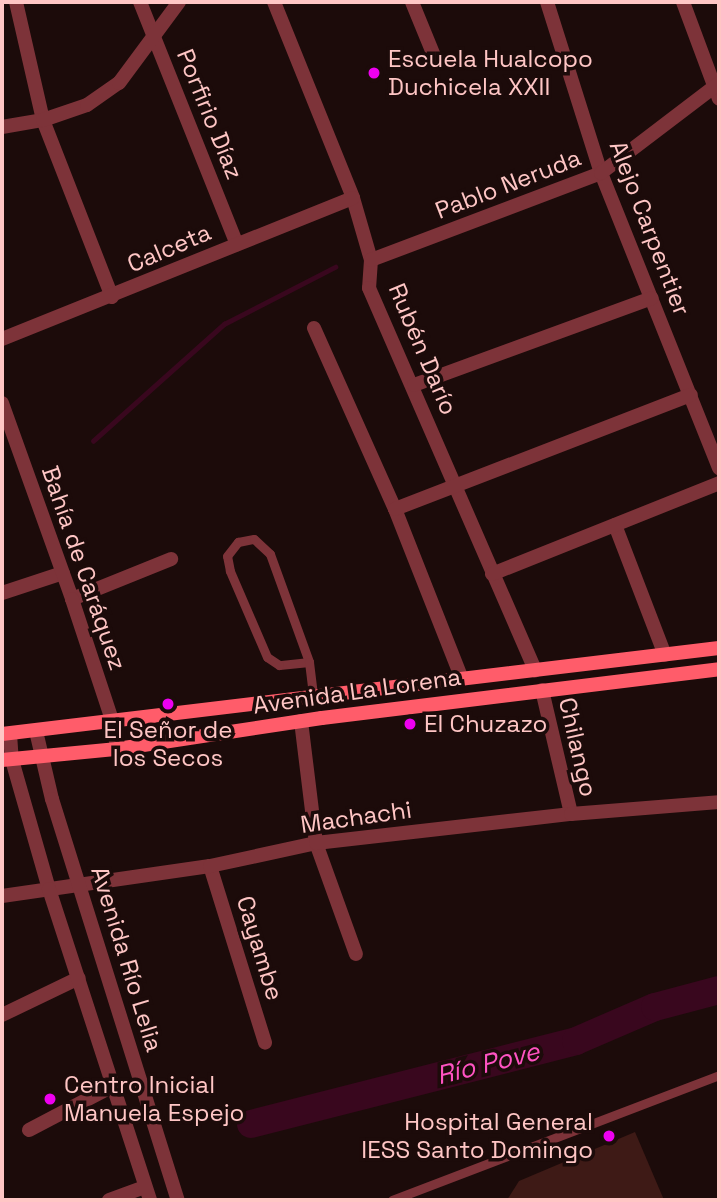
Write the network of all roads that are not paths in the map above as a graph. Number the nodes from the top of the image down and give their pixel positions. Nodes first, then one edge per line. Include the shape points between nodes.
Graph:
1 (16, 2) edge
2 (140, 2) edge
3 (179, 2) edge
4 (274, 2) edge
5 (412, 2) edge
6 (547, 2) edge
7 (683, 2) edge
8 (153, 35) junction
9 (437, 62) dead end
10 (718, 90) edge
11 (43, 120) junction
12 (2, 127) edge
13 (601, 173) junction
14 (353, 198) junction
15 (237, 244) junction
16 (371, 260) junction
17 (112, 297) junction
18 (652, 298) junction
19 (314, 328) dead end
20 (2, 339) edge
21 (414, 385) junction
22 (691, 395) junction
23 (2, 403) edge
24 (717, 452) edge
25 (719, 468) edge
26 (719, 484) edge
27 (456, 485) junction
28 (395, 509) junction
29 (615, 525) junction
30 (172, 559) dead end
31 (63, 573) junction
32 (492, 574) junction
33 (2, 593) edge
34 (72, 599) junction
35 (719, 648) edge
36 (665, 655) junction
37 (309, 662) junction
38 (535, 670) junction
39 (719, 671) edge
40 (462, 679) junction
41 (542, 690) junction
42 (313, 697) junction
43 (302, 721) junction
44 (113, 723) junction
45 (36, 731) junction
46 (6, 734) edge
47 (117, 749) junction
48 (41, 759) junction
49 (7, 760) edge
50 (719, 802) edge
51 (571, 814) junction
52 (316, 844) junction
53 (210, 866) junction
54 (81, 886) junction
55 (49, 889) junction
56 (2, 896) edge
57 (355, 954) dead end
58 (79, 978) junction
59 (2, 1015) edge
60 (265, 1043) dead end
61 (719, 1075) edge
62 (111, 1087) junction
63 (29, 1130) dead end
64 (147, 1194) edge
65 (109, 1200) edge
66 (178, 1200) edge
67 (392, 1200) edge

1 - 11 street
2 - 8 street, Porfirio Díaz
3 - 8 street
4 - 14 street, Rubén Darío
5 - 9 street
6 - 13 street, Alejo Carpentier
7 - 10 street
8 - 11 street via 119,83 87,104
8 - 15 street, Porfirio Díaz
10 - 13 street, Pablo Neruda
11 - 12 street
11 - 17 street
13 - 16 street, Pablo Neruda
13 - 18 street, Alejo Carpentier
14 - 15 street, Calceta
14 - 16 street, Rubén Darío
15 - 17 street, Calceta
16 - 21 street, Rubén Darío via 369,288
17 - 20 street, Calceta
18 - 21 street
18 - 22 street, Alejo Carpentier
19 - 28 street
21 - 27 street, Rubén Darío
22 - 24 street, Alejo Carpentier
22 - 27 street
23 - 31 street, Bahía de Caráquez
24 - 25 street, Alejo Carpentier
26 - 29 street
27 - 28 street
27 - 32 street, Rubén Darío
28 - 40 street
29 - 32 street
29 - 36 street
30 - 34 street
31 - 33 street
31 - 34 street, Bahía de Caráquez
32 - 38 street, Rubén Darío
34 - 44 street, Bahía de Caráquez
35 - 36 main road, Avenida La Lorena
36 - 38 main road, Avenida La Lorena
37 - 37 lane via 270,554 254,539 238,542 227,556 230,571 267,657 279,665
37 - 42 lane
38 - 40 main road, Avenida La Lorena
39 - 41 main road, Avenida La Lorena
40 - 42 main road, Avenida La Lorena
41 - 43 main road, Avenida La Lorena
41 - 51 street, Chilango
42 - 44 main road, Avenida La Lorena
43 - 47 main road, Avenida La Lorena
43 - 52 street
44 - 45 main road, Avenida La Lorena
44 - 47 street, Bahía de Caráquez
45 - 46 main road, Avenida La Lorena
45 - 48 street, Avenida Río Lelia
46 - 49 street
47 - 48 main road, Avenida La Lorena
48 - 49 main road, Avenida La Lorena
48 - 54 street, Avenida Río Lelia
49 - 55 street
50 - 51 street, Machachi
51 - 52 street, Machachi
52 - 53 street, Machachi
52 - 57 street
53 - 54 street, Machachi
53 - 60 street, Cayambe
54 - 55 street, Machachi
54 - 66 street, Avenida Río Lelia
55 - 56 street, Machachi
55 - 58 street
58 - 59 street
58 - 62 street
61 - 67 lane
62 - 63 street
62 - 64 street
64 - 65 street

